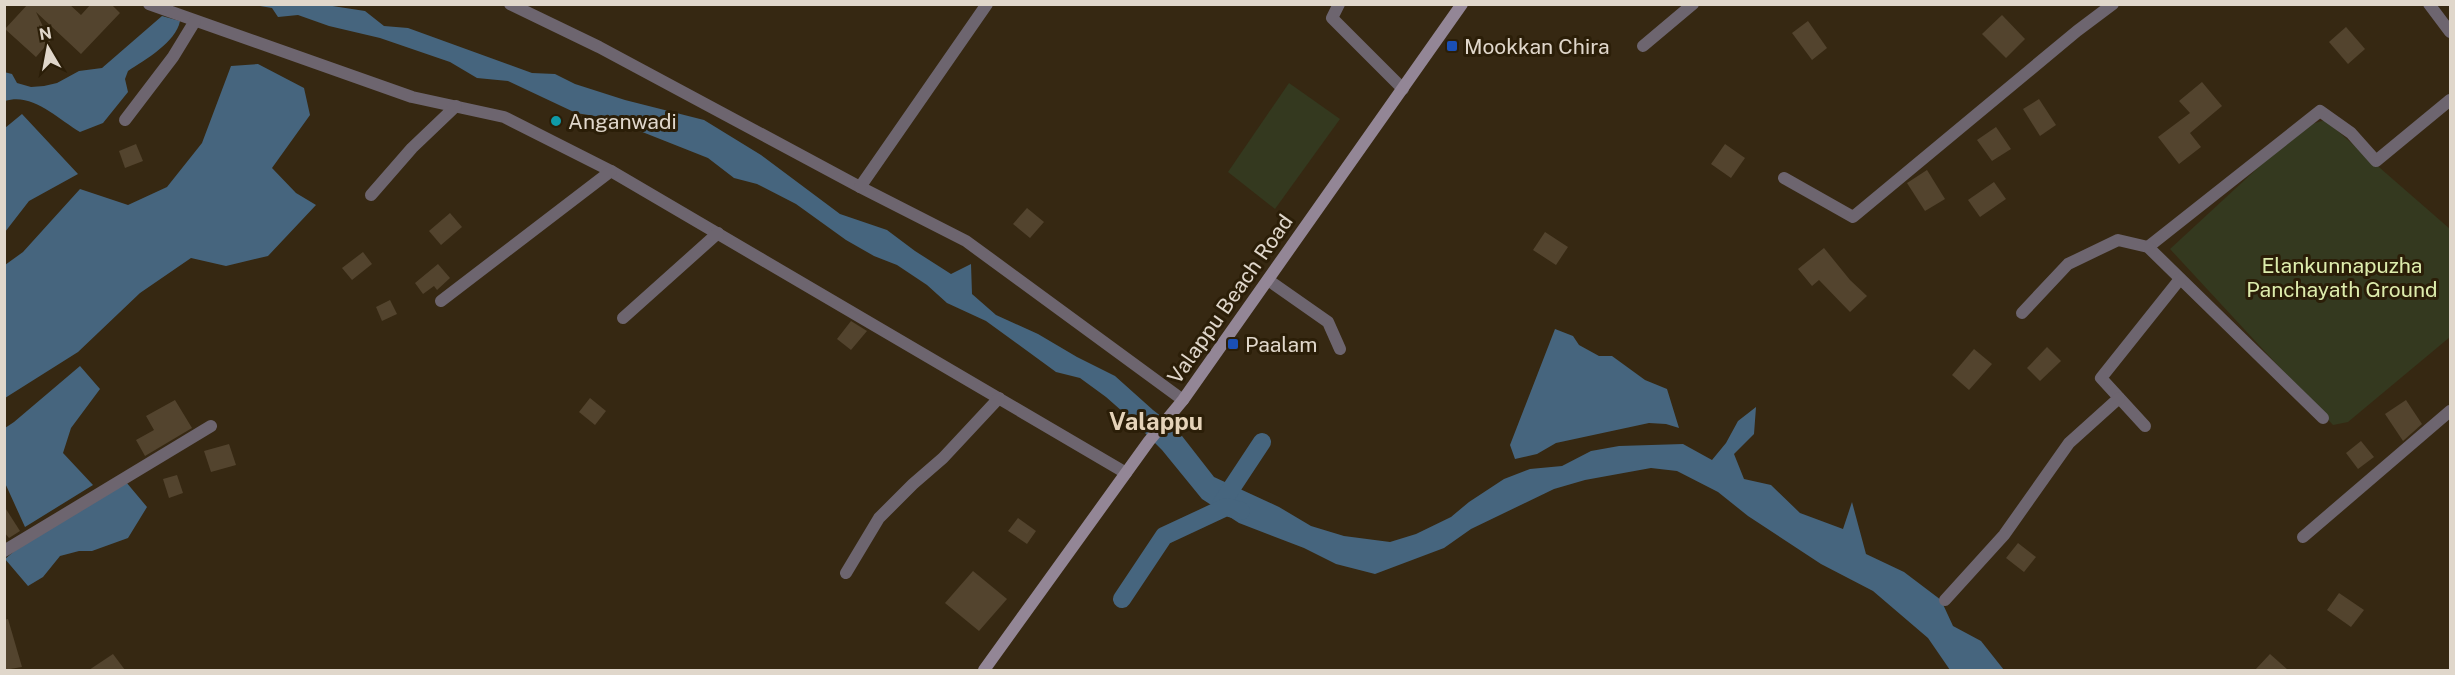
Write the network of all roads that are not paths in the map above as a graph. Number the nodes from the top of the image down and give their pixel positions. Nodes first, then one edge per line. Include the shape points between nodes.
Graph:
1 (149, 4) edge
2 (510, 4) edge
3 (987, 4) edge
4 (1339, 4) edge
5 (1462, 4) edge
6 (1693, 4) edge
7 (2114, 4) edge
8 (2429, 4) edge
9 (195, 21) junction
10 (2451, 32) edge
11 (1643, 46) dead end
12 (1402, 88) junction
13 (2451, 100) edge
14 (456, 106) junction
15 (124, 120) dead end
16 (611, 171) junction
17 (1784, 178) dead end
18 (860, 187) junction
19 (371, 195) dead end
20 (718, 233) junction
21 (2148, 247) junction
22 (2180, 279) junction
23 (1268, 280) junction
24 (441, 301) dead end
25 (2022, 313) dead end
26 (623, 318) dead end
27 (1340, 349) dead end
28 (999, 398) junction
29 (2119, 398) junction
30 (1183, 400) junction
31 (2451, 411) edge
32 (2323, 418) dead end
33 (211, 426) dead end
34 (2145, 426) dead end
35 (1126, 473) junction
36 (2303, 537) dead end
37 (4, 551) edge
38 (846, 573) dead end
39 (1945, 600) dead end
40 (984, 670) edge

1 - 9 street
2 - 18 street via 599,47
3 - 18 street
4 - 12 street via 1332,18
5 - 12 main road, Valappu Beach Road
6 - 11 street
7 - 17 street via 1853,217
8 - 10 street
9 - 14 street via 401,93
9 - 15 street via 173,57
12 - 23 main road, Valappu Beach Road
13 - 21 street via 2376,161 2351,133 2320,111
14 - 16 street via 504,117
14 - 19 street
16 - 20 street
16 - 24 street
18 - 30 street via 966,241
20 - 26 street
20 - 28 street
21 - 22 street
21 - 25 street via 2118,240 2068,264
22 - 29 street via 2101,378
22 - 32 street
23 - 27 street via 1328,322
23 - 30 main road, Valappu Beach Road
28 - 35 street
28 - 38 street via 879,518
29 - 34 street
29 - 39 street via 2070,443 2004,535
30 - 35 main road, Valappu Beach Road
31 - 36 street
33 - 37 street
35 - 40 main road, Valappu Beach Road

